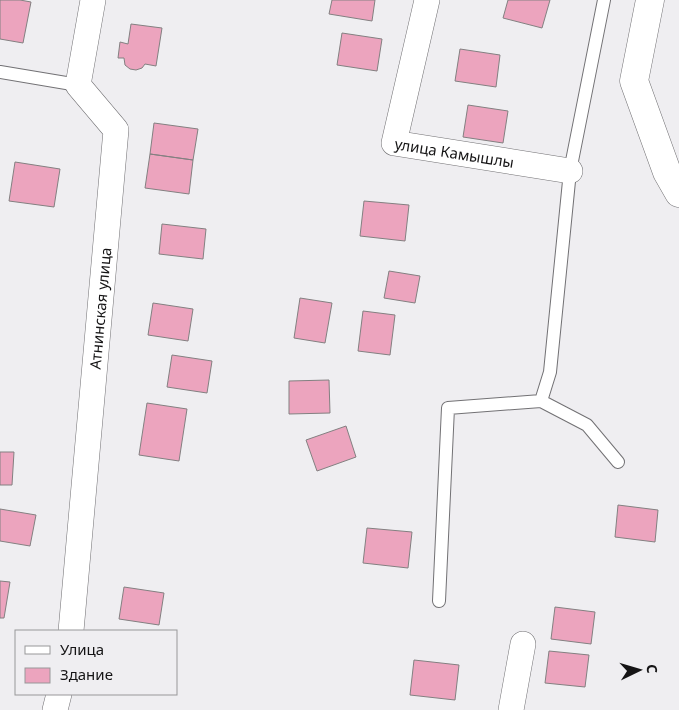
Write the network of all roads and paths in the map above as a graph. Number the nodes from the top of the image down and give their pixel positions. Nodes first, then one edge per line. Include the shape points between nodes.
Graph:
1 (93, 0) edge
2 (428, 0) edge
3 (604, 0) edge
4 (650, 0) edge
5 (0, 72) edge
6 (78, 85) junction
7 (570, 171) junction
8 (673, 182) edge
9 (540, 401) junction
10 (618, 462) dead end
11 (439, 602) dead end
12 (71, 630) edge
13 (522, 644) dead end
14 (58, 695) edge
15 (55, 710) edge
16 (511, 710) edge

1 - 6 street
2 - 7 street, улица Камышлы via 394,143
3 - 7 lane
4 - 8 street via 634,81
5 - 6 lane
6 - 12 street, Атнинская улица via 116,130
7 - 9 lane via 550,372
9 - 10 lane via 587,425
9 - 11 lane via 448,408
13 - 16 street
14 - 15 street

